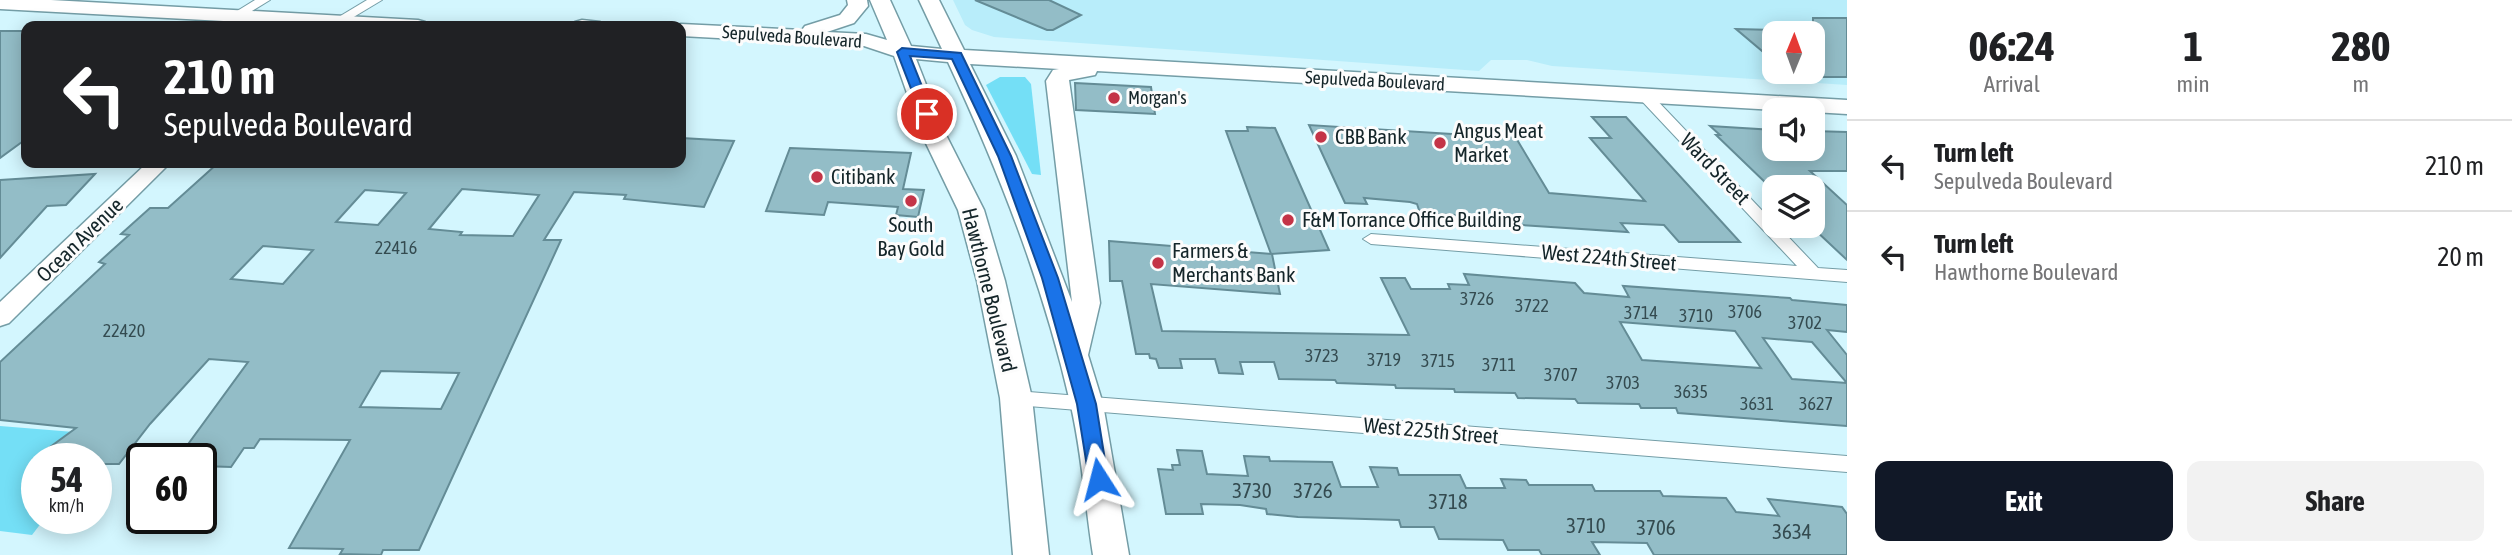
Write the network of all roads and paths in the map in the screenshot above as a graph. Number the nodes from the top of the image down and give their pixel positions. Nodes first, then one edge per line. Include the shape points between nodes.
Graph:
1 (264, 0) edge
2 (376, 0) edge
3 (857, 0) edge
4 (880, 0) edge
5 (929, 0) edge
6 (0, 3) edge
7 (235, 16) junction
8 (296, 21) edge
9 (338, 21) edge
10 (686, 30) edge
11 (781, 36) junction
12 (686, 46) edge
13 (902, 52) junction
14 (957, 56) junction
15 (1107, 66) junction
16 (1644, 95) junction
17 (1847, 107) edge
18 (154, 168) edge
19 (1371, 239) dead end
20 (1814, 274) junction
21 (1847, 276) edge
22 (0, 317) edge
23 (1073, 356) junction
24 (1016, 398) junction
25 (1087, 404) junction
26 (1847, 464) edge
27 (1031, 555) edge
28 (1111, 555) edge

1 - 7 street
2 - 9 street
3 - 11 main road via 858,6 847,19
4 - 13 main road, Hawthorne Boulevard
5 - 14 main road
6 - 7 main road
7 - 8 main road
10 - 11 main road, Sepulveda Boulevard
11 - 13 main road, Sepulveda Boulevard via 866,40
12 - 13 main road, Sepulveda Boulevard via 873,56
13 - 14 main road, Sepulveda Boulevard
13 - 24 main road, Hawthorne Boulevard via 933,133 971,210
14 - 15 main road, Sepulveda Boulevard
14 - 23 main road via 1004,156 1050,278
15 - 16 main road, Sepulveda Boulevard
15 - 23 main road via 1058,78 1086,303
16 - 17 main road, Sepulveda Boulevard
16 - 20 street, Ward Street
18 - 22 street, Ocean Avenue
19 - 20 street, West 224th Street
20 - 21 street, West 224th Street
23 - 25 main road
24 - 25 street, West 225th Street
24 - 27 main road, Hawthorne Boulevard
25 - 26 street, West 225th Street
25 - 28 main road

